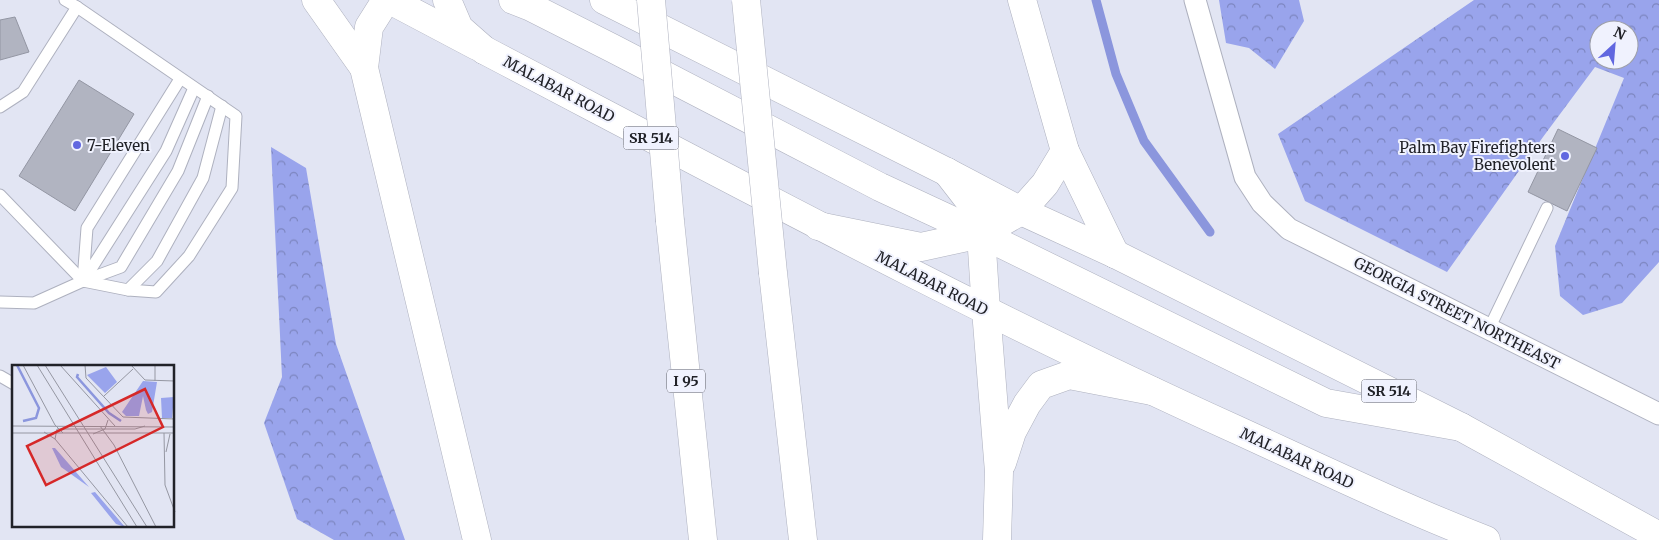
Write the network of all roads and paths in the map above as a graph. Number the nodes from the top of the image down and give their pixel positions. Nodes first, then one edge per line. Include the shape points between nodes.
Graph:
1 (64, 0) edge
2 (316, 0) edge
3 (388, 0) edge
4 (447, 0) edge
5 (512, 0) edge
6 (604, 0) edge
7 (651, 0) edge
8 (746, 0) edge
9 (1022, 0) edge
10 (1195, 0) edge
11 (77, 7) junction
12 (484, 50) junction
13 (364, 68) junction
14 (180, 78) junction
15 (194, 88) junction
16 (208, 96) junction
17 (222, 106) junction
18 (0, 107) edge
19 (1065, 151) junction
20 (947, 172) junction
21 (0, 196) edge
22 (1547, 208) dead end
23 (1021, 211) junction
24 (818, 226) junction
25 (981, 234) junction
26 (1115, 254) junction
27 (83, 281) junction
28 (128, 290) junction
29 (0, 302) edge
30 (986, 310) junction
31 (1488, 329) junction
32 (0, 376) edge
33 (12, 383) edge
34 (1152, 392) junction
35 (1659, 414) edge
36 (1461, 426) junction
37 (999, 472) junction
38 (1659, 536) edge
39 (477, 540) edge
40 (703, 540) edge
41 (803, 540) edge
42 (997, 540) edge
43 (1486, 540) edge

1 - 11 lane
2 - 13 main road
3 - 12 main road, MALABAR ROAD / SR 514
3 - 13 main road via 369,27
4 - 12 main road via 459,28
5 - 25 main road via 880,187
6 - 20 main road, SR 514
7 - 40 main road, I 95, bridge
8 - 41 main road, bridge
9 - 19 main road
10 - 31 street, GEORGIA STREET NORTHEAST via 1245,177 1262,203 1289,229
11 - 14 lane
11 - 18 lane via 23,92
12 - 24 main road, MALABAR ROAD / SR 514
13 - 39 main road
14 - 15 lane
14 - 27 lane via 87,228
15 - 16 lane
15 - 27 lane via 166,151
16 - 17 lane
16 - 27 lane via 178,171 121,267
17 - 28 lane via 204,178 157,261
17 - 28 lane via 236,116 232,188 189,256 156,292
19 - 23 main road via 1045,184
19 - 26 main road
20 - 23 main road, SR 514
20 - 25 main road via 978,212
21 - 27 lane
22 - 31 lane
23 - 25 main road
23 - 26 main road, SR 514
24 - 25 main road via 921,247
24 - 30 main road, MALABAR ROAD / SR 514
25 - 30 main road
25 - 36 main road via 1326,403
26 - 36 main road, SR 514
27 - 28 lane
27 - 29 lane via 34,303
30 - 34 main road, MALABAR ROAD / SR 514
30 - 37 main road
31 - 35 street, GEORGIA STREET NORTHEAST
32 - 33 lane
34 - 37 main road via 1069,375 1041,386 1012,432
34 - 43 main road, MALABAR ROAD / SR 514 via 1424,516
36 - 38 main road, SR 514
37 - 42 main road

